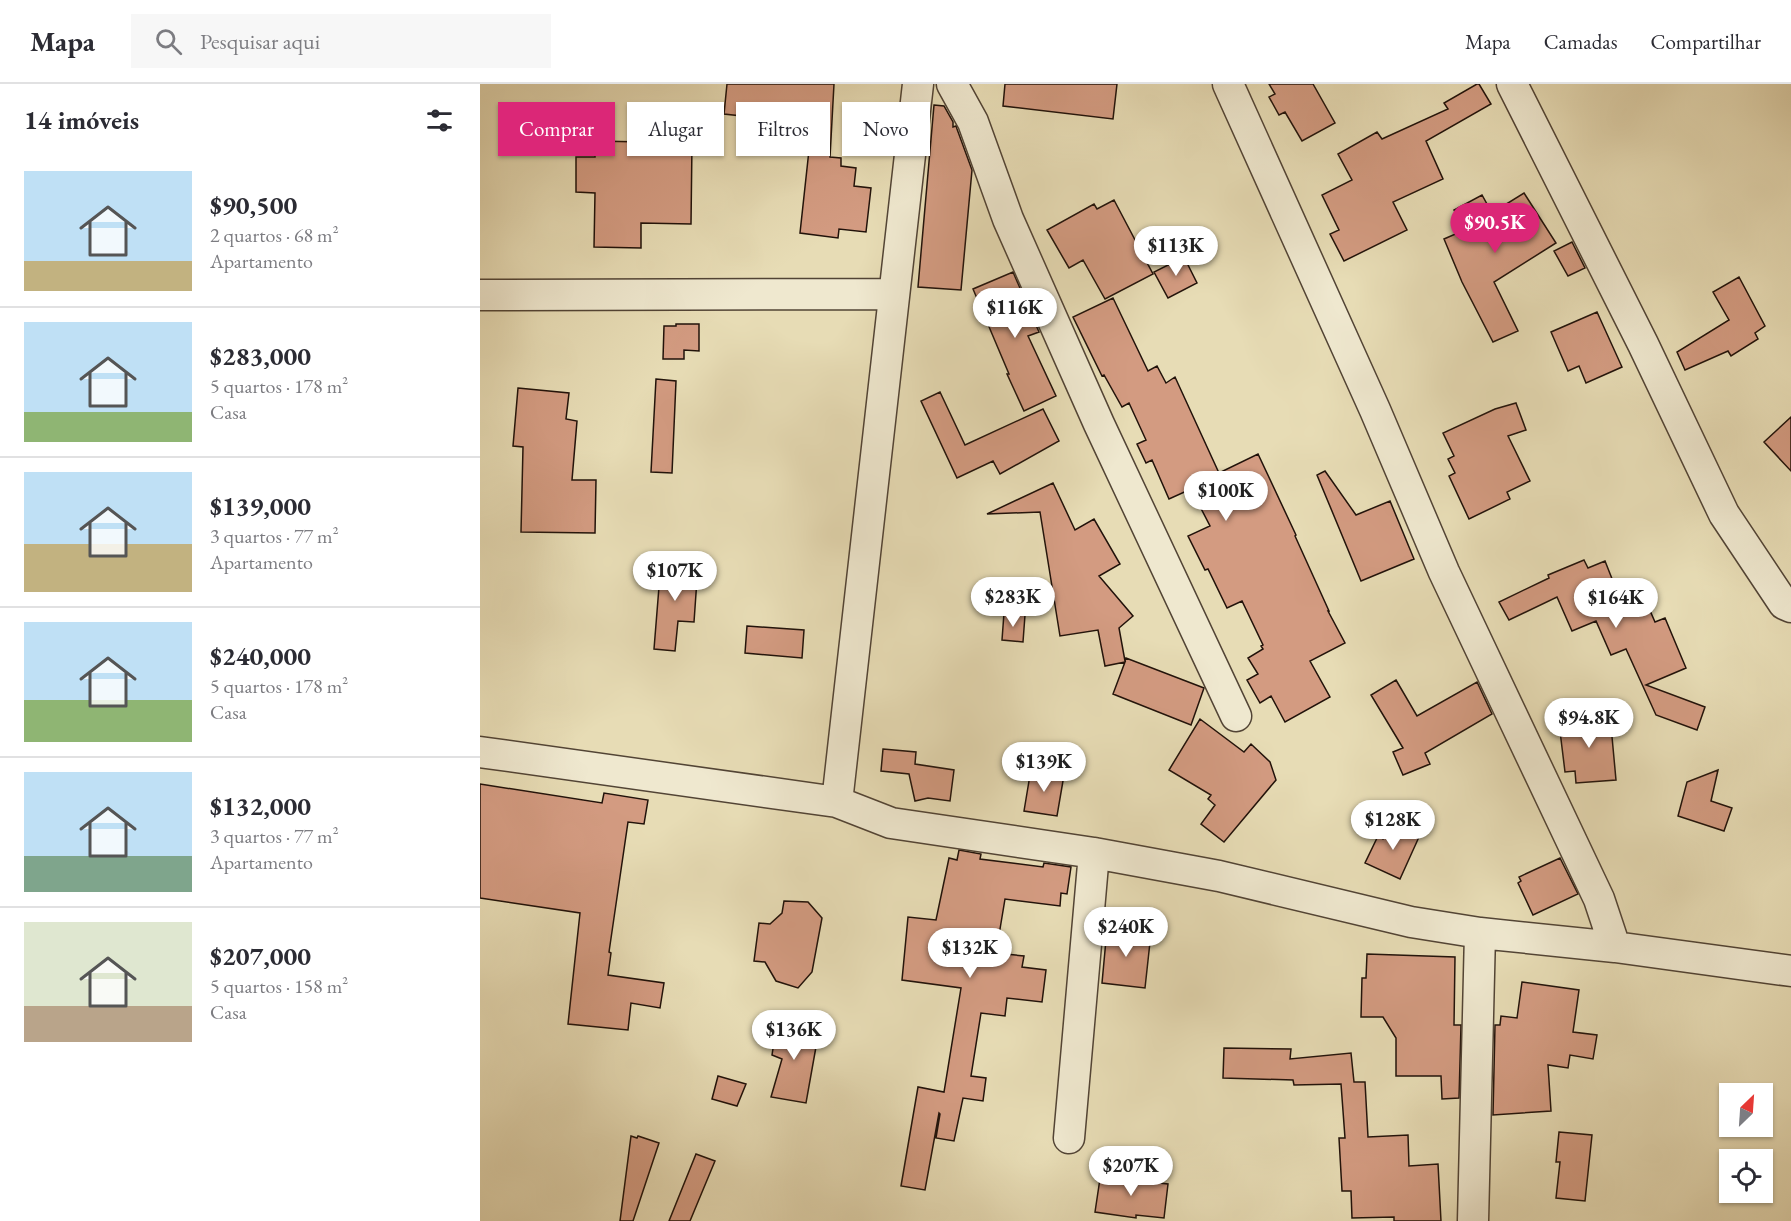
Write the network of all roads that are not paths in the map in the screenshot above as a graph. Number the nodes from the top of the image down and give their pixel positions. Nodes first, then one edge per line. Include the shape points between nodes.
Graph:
1 (918, 84) edge
2 (952, 84) edge
3 (1228, 84) edge
4 (1512, 84) edge
5 (894, 294) junction
6 (480, 295) edge
7 (1791, 607) edge
8 (1236, 716) dead end
9 (480, 752) edge
10 (837, 802) junction
11 (1094, 853) junction
12 (1480, 933) junction
13 (1616, 947) junction
14 (1789, 964) edge
15 (1069, 1138) dead end
16 (1473, 1221) edge

1 - 5 street
2 - 8 street via 973,122 1008,219 1099,424
3 - 13 street via 1444,572 1599,899
4 - 7 street via 1724,514 1784,604
5 - 6 street
5 - 10 street
9 - 10 street
10 - 11 street via 891,823
11 - 12 street via 1219,876 1411,922
11 - 15 street
12 - 13 street
12 - 16 street
13 - 14 street

